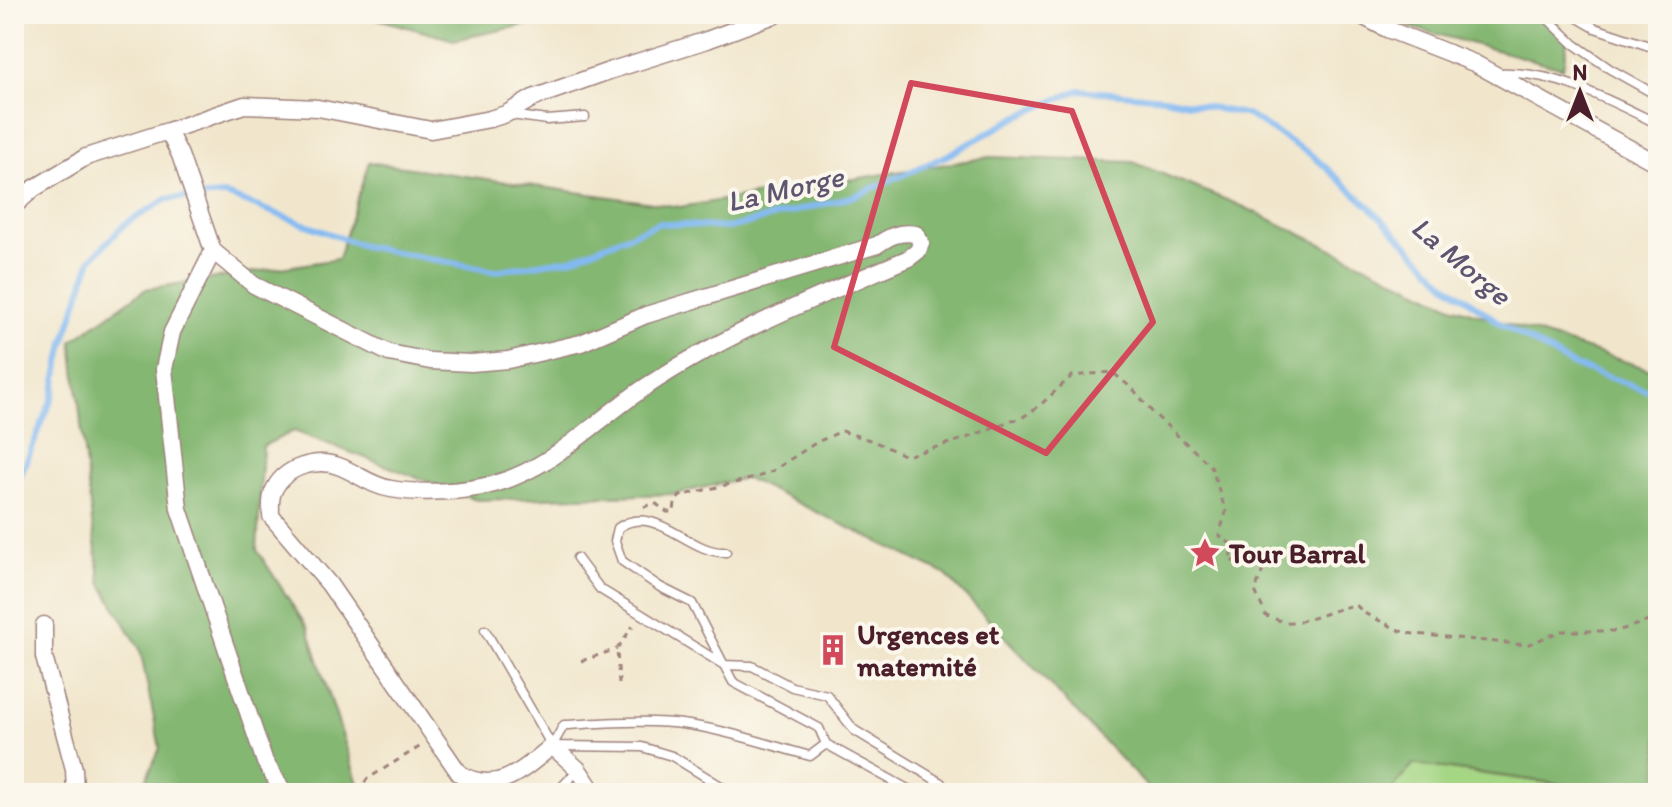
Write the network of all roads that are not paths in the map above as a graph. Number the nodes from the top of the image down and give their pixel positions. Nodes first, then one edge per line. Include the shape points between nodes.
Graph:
1 (777, 14) edge
2 (1358, 14) edge
3 (1547, 14) edge
4 (1571, 14) edge
5 (1655, 48) dead end
6 (1493, 73) junction
7 (1658, 96) edge
8 (506, 114) junction
9 (585, 117) dead end
10 (1658, 124) edge
11 (168, 131) junction
12 (1658, 164) edge
13 (14, 206) edge
14 (213, 251) junction
15 (726, 552) dead end
16 (577, 558) dead end
17 (44, 625) dead end
18 (485, 630) dead end
19 (724, 665) junction
20 (826, 744) junction
21 (552, 746) junction
22 (578, 769) junction
23 (941, 783) dead end
24 (75, 793) edge
25 (284, 793) edge
26 (556, 793) edge
27 (594, 793) edge
28 (732, 793) edge
29 (915, 793) edge

1 - 8 street via 533,98
2 - 6 street
3 - 7 lane via 1574,44
4 - 5 lane
6 - 10 lane via 1519,72 1570,85
6 - 12 street
8 - 9 lane via 547,120
8 - 11 street via 431,130 318,108 244,105
11 - 13 street via 86,157
11 - 14 street
14 - 21 street via 254,285 389,353 471,363 581,343 646,315 877,245 891,235 916,234 921,243 909,258 703,353 646,386 528,472 493,485 452,491 392,489 338,466 314,464 281,479 272,494 271,516 329,584 459,773 468,779 499,781 517,775
14 - 25 street via 172,332 164,369 179,509 265,762
15 - 19 lane via 715,553 645,520 618,528 615,541 622,561 692,603
16 - 19 lane via 600,589
17 - 24 street via 44,657 74,769
18 - 21 lane
19 - 20 lane via 733,682 819,728
19 - 23 lane via 752,666 792,687 827,695 854,730
20 - 21 lane via 810,756 686,724 635,721 564,725
20 - 29 lane
21 - 22 street
21 - 28 lane via 642,747 672,756
22 - 26 lane
22 - 27 street

